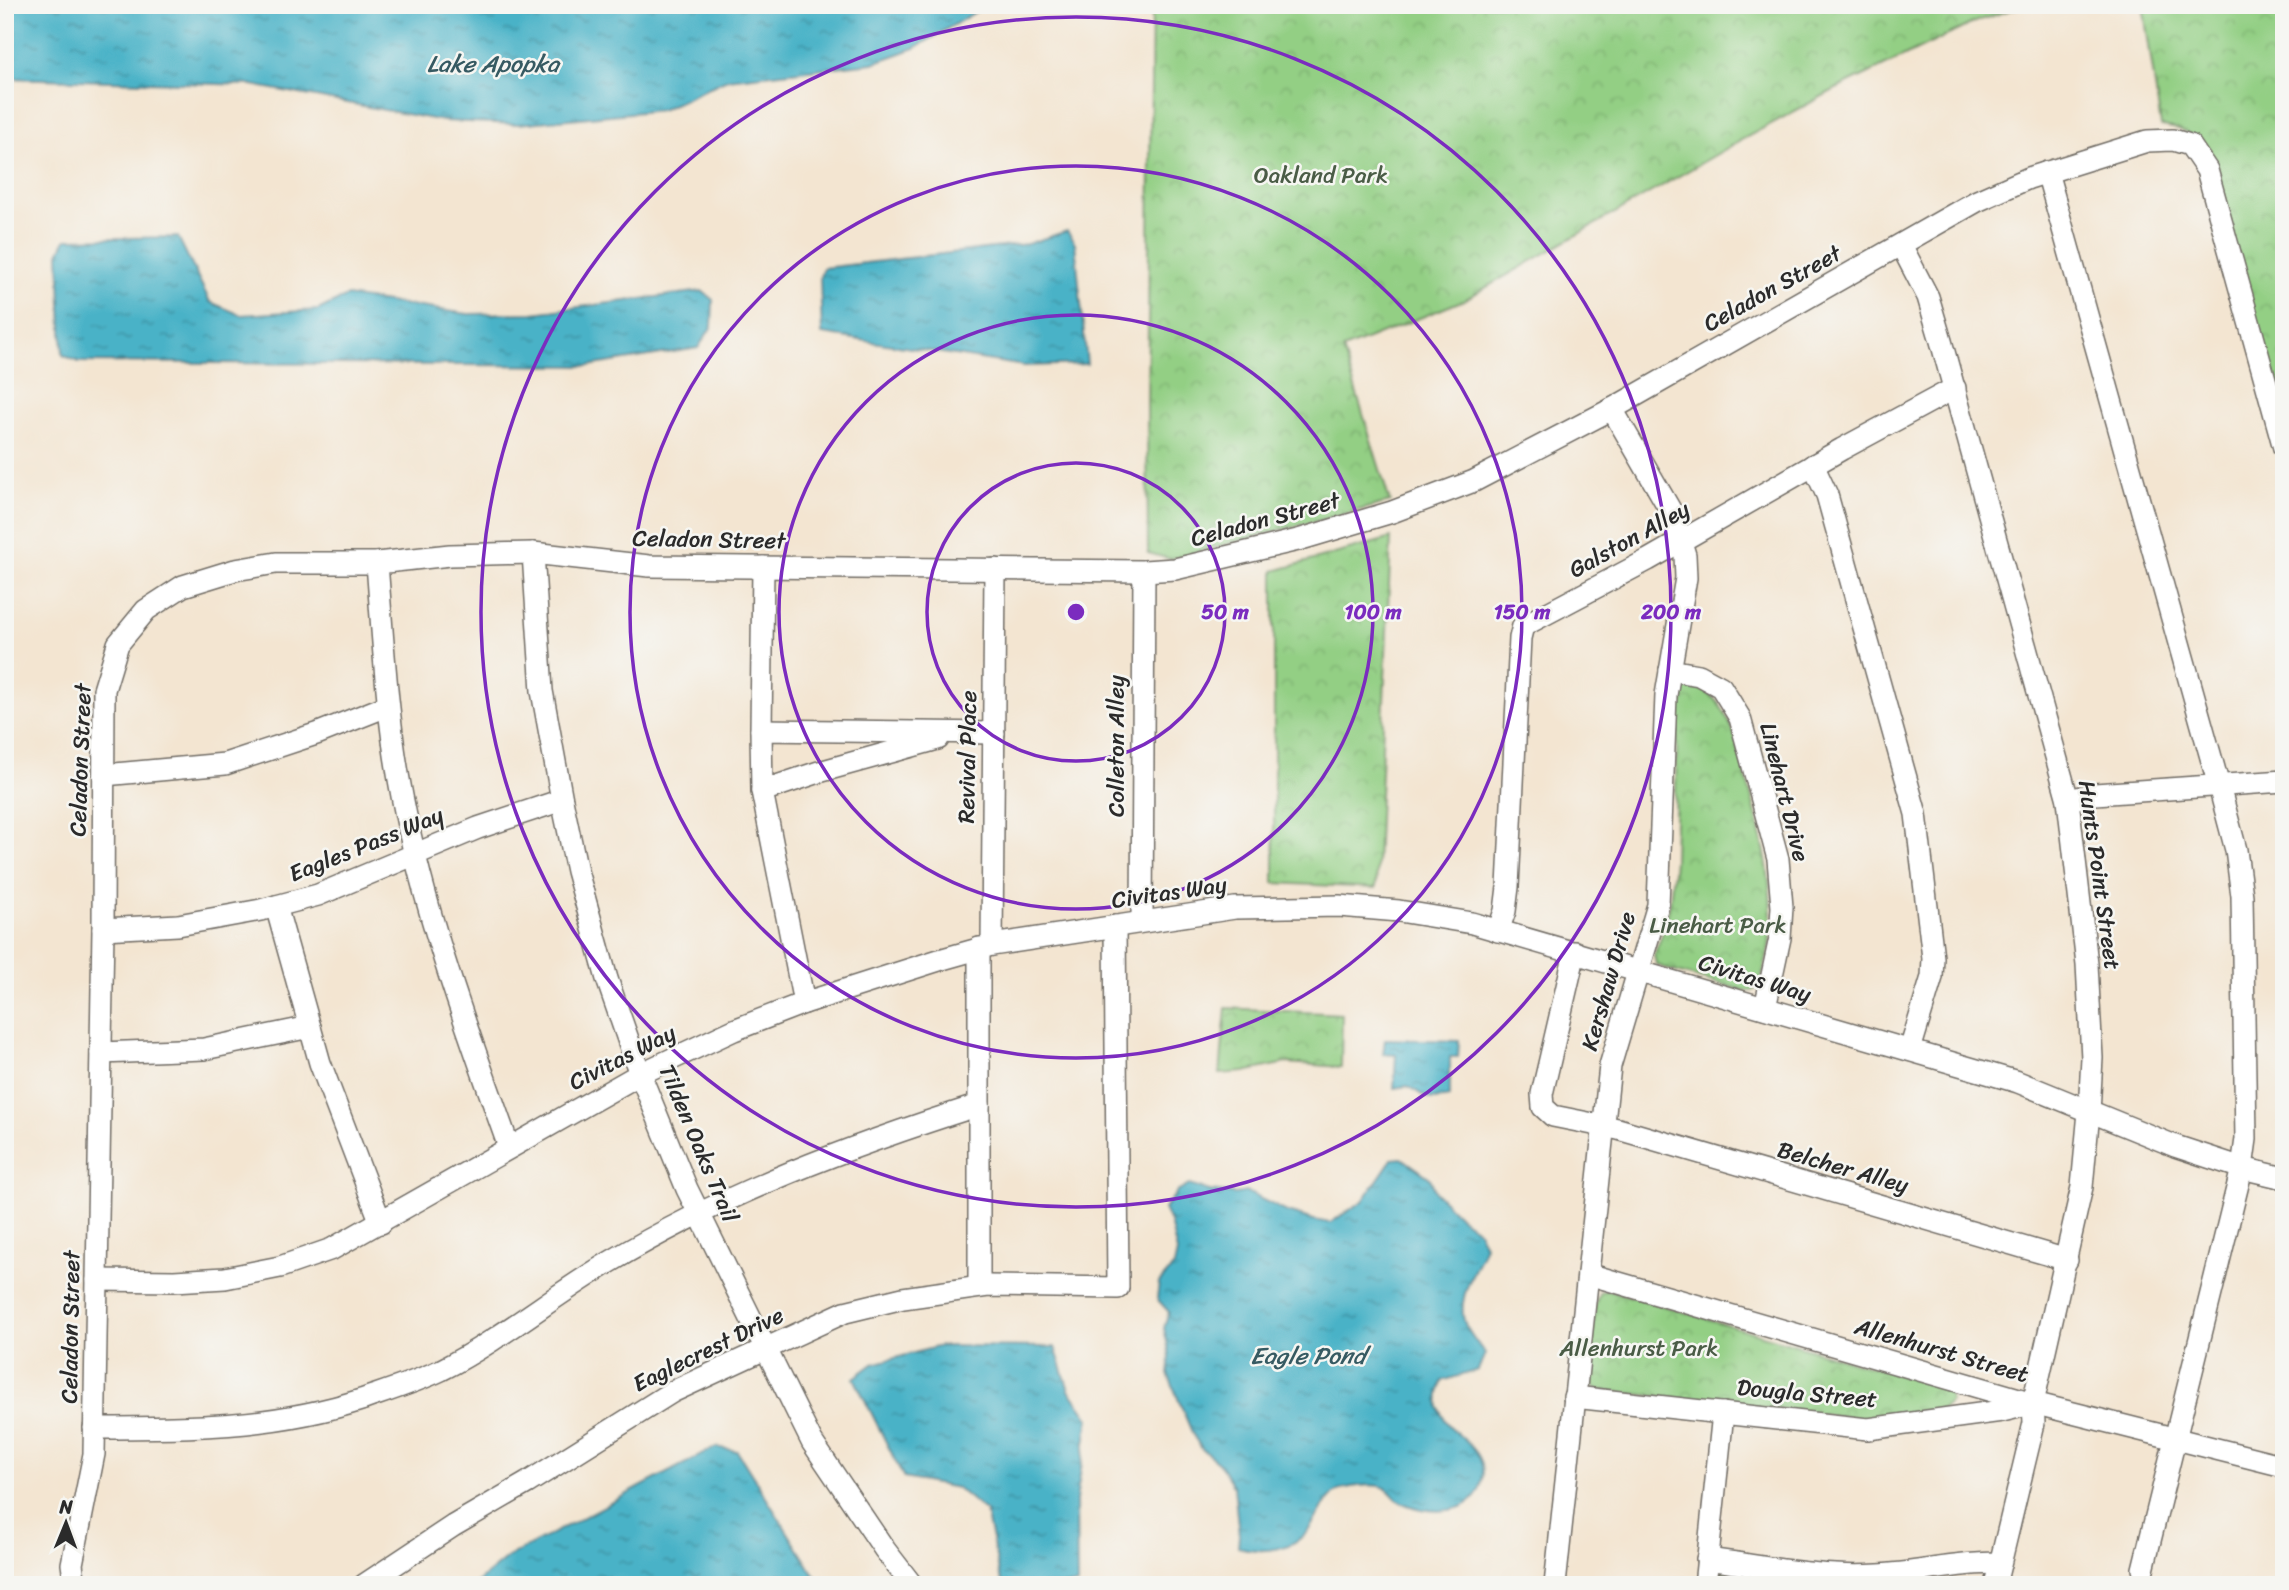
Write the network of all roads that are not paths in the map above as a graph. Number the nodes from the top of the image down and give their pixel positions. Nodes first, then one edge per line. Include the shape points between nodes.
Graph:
1 (2047, 172) junction
2 (1901, 246) junction
3 (1955, 388) junction
4 (1612, 409) junction
5 (2284, 448) edge
6 (1813, 465) junction
7 (1681, 540) junction
8 (533, 553) junction
9 (377, 563) junction
10 (762, 567) junction
11 (995, 569) junction
12 (1144, 570) junction
13 (1670, 670) junction
14 (387, 706) junction
15 (761, 730) junction
16 (947, 733) junction
17 (994, 733) junction
18 (104, 775) junction
19 (2284, 781) edge
20 (2220, 786) junction
21 (762, 791) junction
22 (562, 800) junction
23 (2068, 800) junction
24 (415, 854) junction
25 (276, 906) junction
26 (1142, 921) junction
27 (1115, 926) junction
28 (103, 929) junction
29 (1498, 930) junction
30 (985, 947) junction
31 (1575, 952) junction
32 (1639, 971) junction
33 (804, 1003) junction
34 (1765, 1008) junction
35 (310, 1027) junction
36 (1910, 1050) junction
37 (100, 1053) junction
38 (640, 1074) junction
39 (979, 1105) junction
40 (2090, 1112) junction
41 (1603, 1126) junction
42 (509, 1147) junction
43 (2242, 1168) junction
44 (2284, 1178) edge
45 (699, 1212) junction
46 (381, 1223) junction
47 (2067, 1260) junction
48 (1588, 1274) junction
49 (97, 1280) junction
50 (979, 1287) junction
51 (765, 1350) junction
52 (1574, 1397) junction
53 (2034, 1404) junction
54 (1723, 1413) junction
55 (94, 1428) junction
56 (2175, 1439) junction
57 (2284, 1466) edge
58 (1707, 1559) junction
59 (2000, 1563) junction
60 (2143, 1569) dead end
61 (1879, 1576) junction
62 (75, 1585) edge
63 (364, 1585) edge
64 (912, 1585) edge
65 (1555, 1585) edge
66 (1705, 1585) edge
67 (1856, 1585) edge
68 (1995, 1585) edge

1 - 2 street, Celadon Street via 1977,201
1 - 5 street, Celadon Street via 2147,141 2190,145 2207,170
1 - 20 street
2 - 3 street, Hunts Point Street via 1928,297
2 - 4 street, Celadon Street
3 - 6 street, Galston Alley
3 - 23 street, Hunts Point Street
4 - 7 street, Kershaw Drive via 1672,513
4 - 12 street, Celadon Street via 1474,481 1392,512 1227,558
6 - 7 street, Galston Alley
6 - 36 street via 1827,495 1916,814 1933,958 1932,977
7 - 13 street, Kershaw Drive via 1686,578
7 - 29 street, Galston Alley via 1523,626 1508,887
8 - 9 street, Celadon Street
8 - 10 street, Celadon Street via 649,566
8 - 22 street, Tilden Oaks Trail via 542,691
9 - 14 street
9 - 18 street, Celadon Street via 276,563 235,570 183,586 146,610 118,644 104,690
10 - 11 street, Celadon Street
10 - 15 street
11 - 12 street, Celadon Street
11 - 17 street, Revival Place
12 - 26 street, Colleton Alley
13 - 32 street, Kershaw Drive via 1658,905
13 - 34 street, Linehart Drive via 1699,675 1721,687 1740,718 1778,859 1780,938
14 - 18 street via 225,764
14 - 24 street
15 - 16 street
15 - 21 street
16 - 17 street
16 - 21 street
17 - 30 street, Revival Place
18 - 28 street, Celadon Street
19 - 20 street
20 - 23 street
20 - 43 street via 2242,896 2246,1139
21 - 33 street
22 - 24 street, Eagles Pass Way
22 - 38 street, Tilden Oaks Trail via 607,979
23 - 40 street, Hunts Point Street via 2087,964
24 - 25 street, Eagles Pass Way via 318,895
24 - 42 street via 459,1008
25 - 28 street, Eagles Pass Way via 178,925
25 - 35 street
26 - 27 street, Civitas Way
26 - 29 street, Civitas Way via 1235,908 1339,906 1399,911
27 - 30 street, Civitas Way
27 - 50 street, Eaglecrest Drive via 1118,1288
28 - 37 street, Celadon Street
29 - 31 street, Civitas Way
30 - 33 street, Civitas Way
30 - 39 street, Revival Place
31 - 32 street, Civitas Way
31 - 41 street, Belcher Alley via 1542,1094 1544,1107 1553,1116
32 - 34 street, Civitas Way
32 - 41 street, Kershaw Drive via 1610,1066
33 - 38 street, Civitas Way
34 - 36 street, Civitas Way
35 - 37 street via 204,1049
35 - 46 street
36 - 40 street, Civitas Way via 2018,1082
37 - 49 street, Celadon Street
38 - 42 street, Civitas Way
38 - 45 street, Tilden Oaks Trail
39 - 45 street via 825,1157
39 - 50 street, Revival Place
40 - 43 street, Civitas Way
40 - 47 street, Hunts Point Street via 2082,1187
41 - 47 street, Belcher Alley
41 - 48 street, Kershaw Drive
42 - 46 street, Civitas Way
43 - 44 street, Civitas Way
43 - 56 street
45 - 51 street, Tilden Oaks Trail
45 - 55 street via 609,1262 440,1371 359,1400 264,1423
46 - 49 street, Civitas Way via 332,1249 280,1267 225,1278
47 - 53 street, Hunts Point Street
48 - 52 street, Kershaw Drive
48 - 53 street, Allenhurst Street
49 - 55 street, Celadon Street
50 - 51 street, Eaglecrest Drive via 845,1312
51 - 63 street, Eaglecrest Drive via 672,1392 453,1525
51 - 64 street, Tilden Oaks Trail via 813,1443
52 - 54 street, Dougla Street
52 - 65 street, Kershaw Drive
53 - 54 street, Dougla Street via 1868,1429
53 - 56 street, Allenhurst Street
53 - 59 street, Hunts Point Street via 2034,1423
54 - 58 street
55 - 62 street, Celadon Street via 94,1454 72,1564
56 - 57 street, Allenhurst Street
56 - 60 street
58 - 61 street via 1843,1576
58 - 66 street
59 - 61 street
59 - 68 street, Hunts Point Street
61 - 67 street

